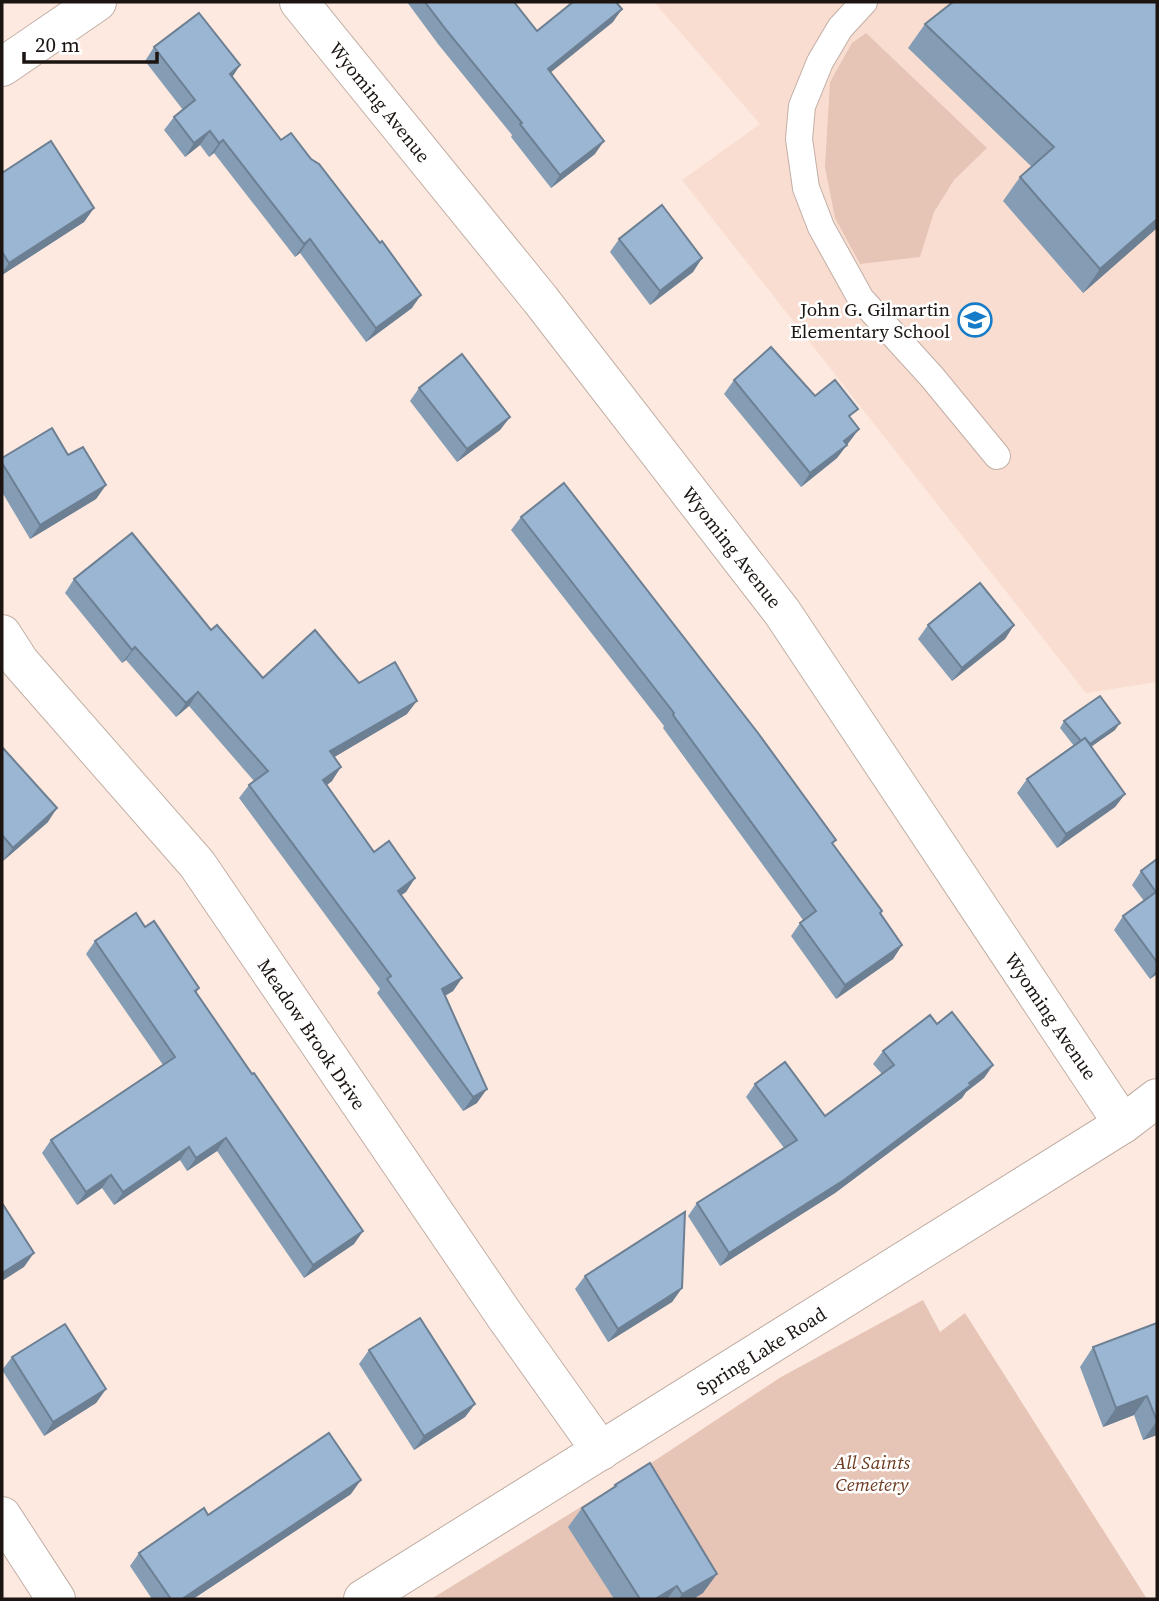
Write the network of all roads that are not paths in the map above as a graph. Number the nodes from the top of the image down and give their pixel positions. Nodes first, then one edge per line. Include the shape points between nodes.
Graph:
1 (97, 2) edge
2 (299, 2) edge
3 (864, 2) edge
4 (2, 67) edge
5 (997, 456) dead end
6 (8, 655) edge
7 (1157, 1098) edge
8 (1123, 1124) junction
9 (601, 1451) junction
10 (2, 1516) edge
11 (56, 1599) edge
12 (363, 1599) edge

1 - 4 street
2 - 8 street, Wyoming Avenue via 540,299 782,612
3 - 5 lane via 840,28 802,106 799,139 806,188 821,227 862,299
6 - 9 street, Meadow Brook Drive via 197,864
7 - 8 street, Spring Lake Road
8 - 9 street, Spring Lake Road
9 - 12 street, Spring Lake Road
10 - 11 street

